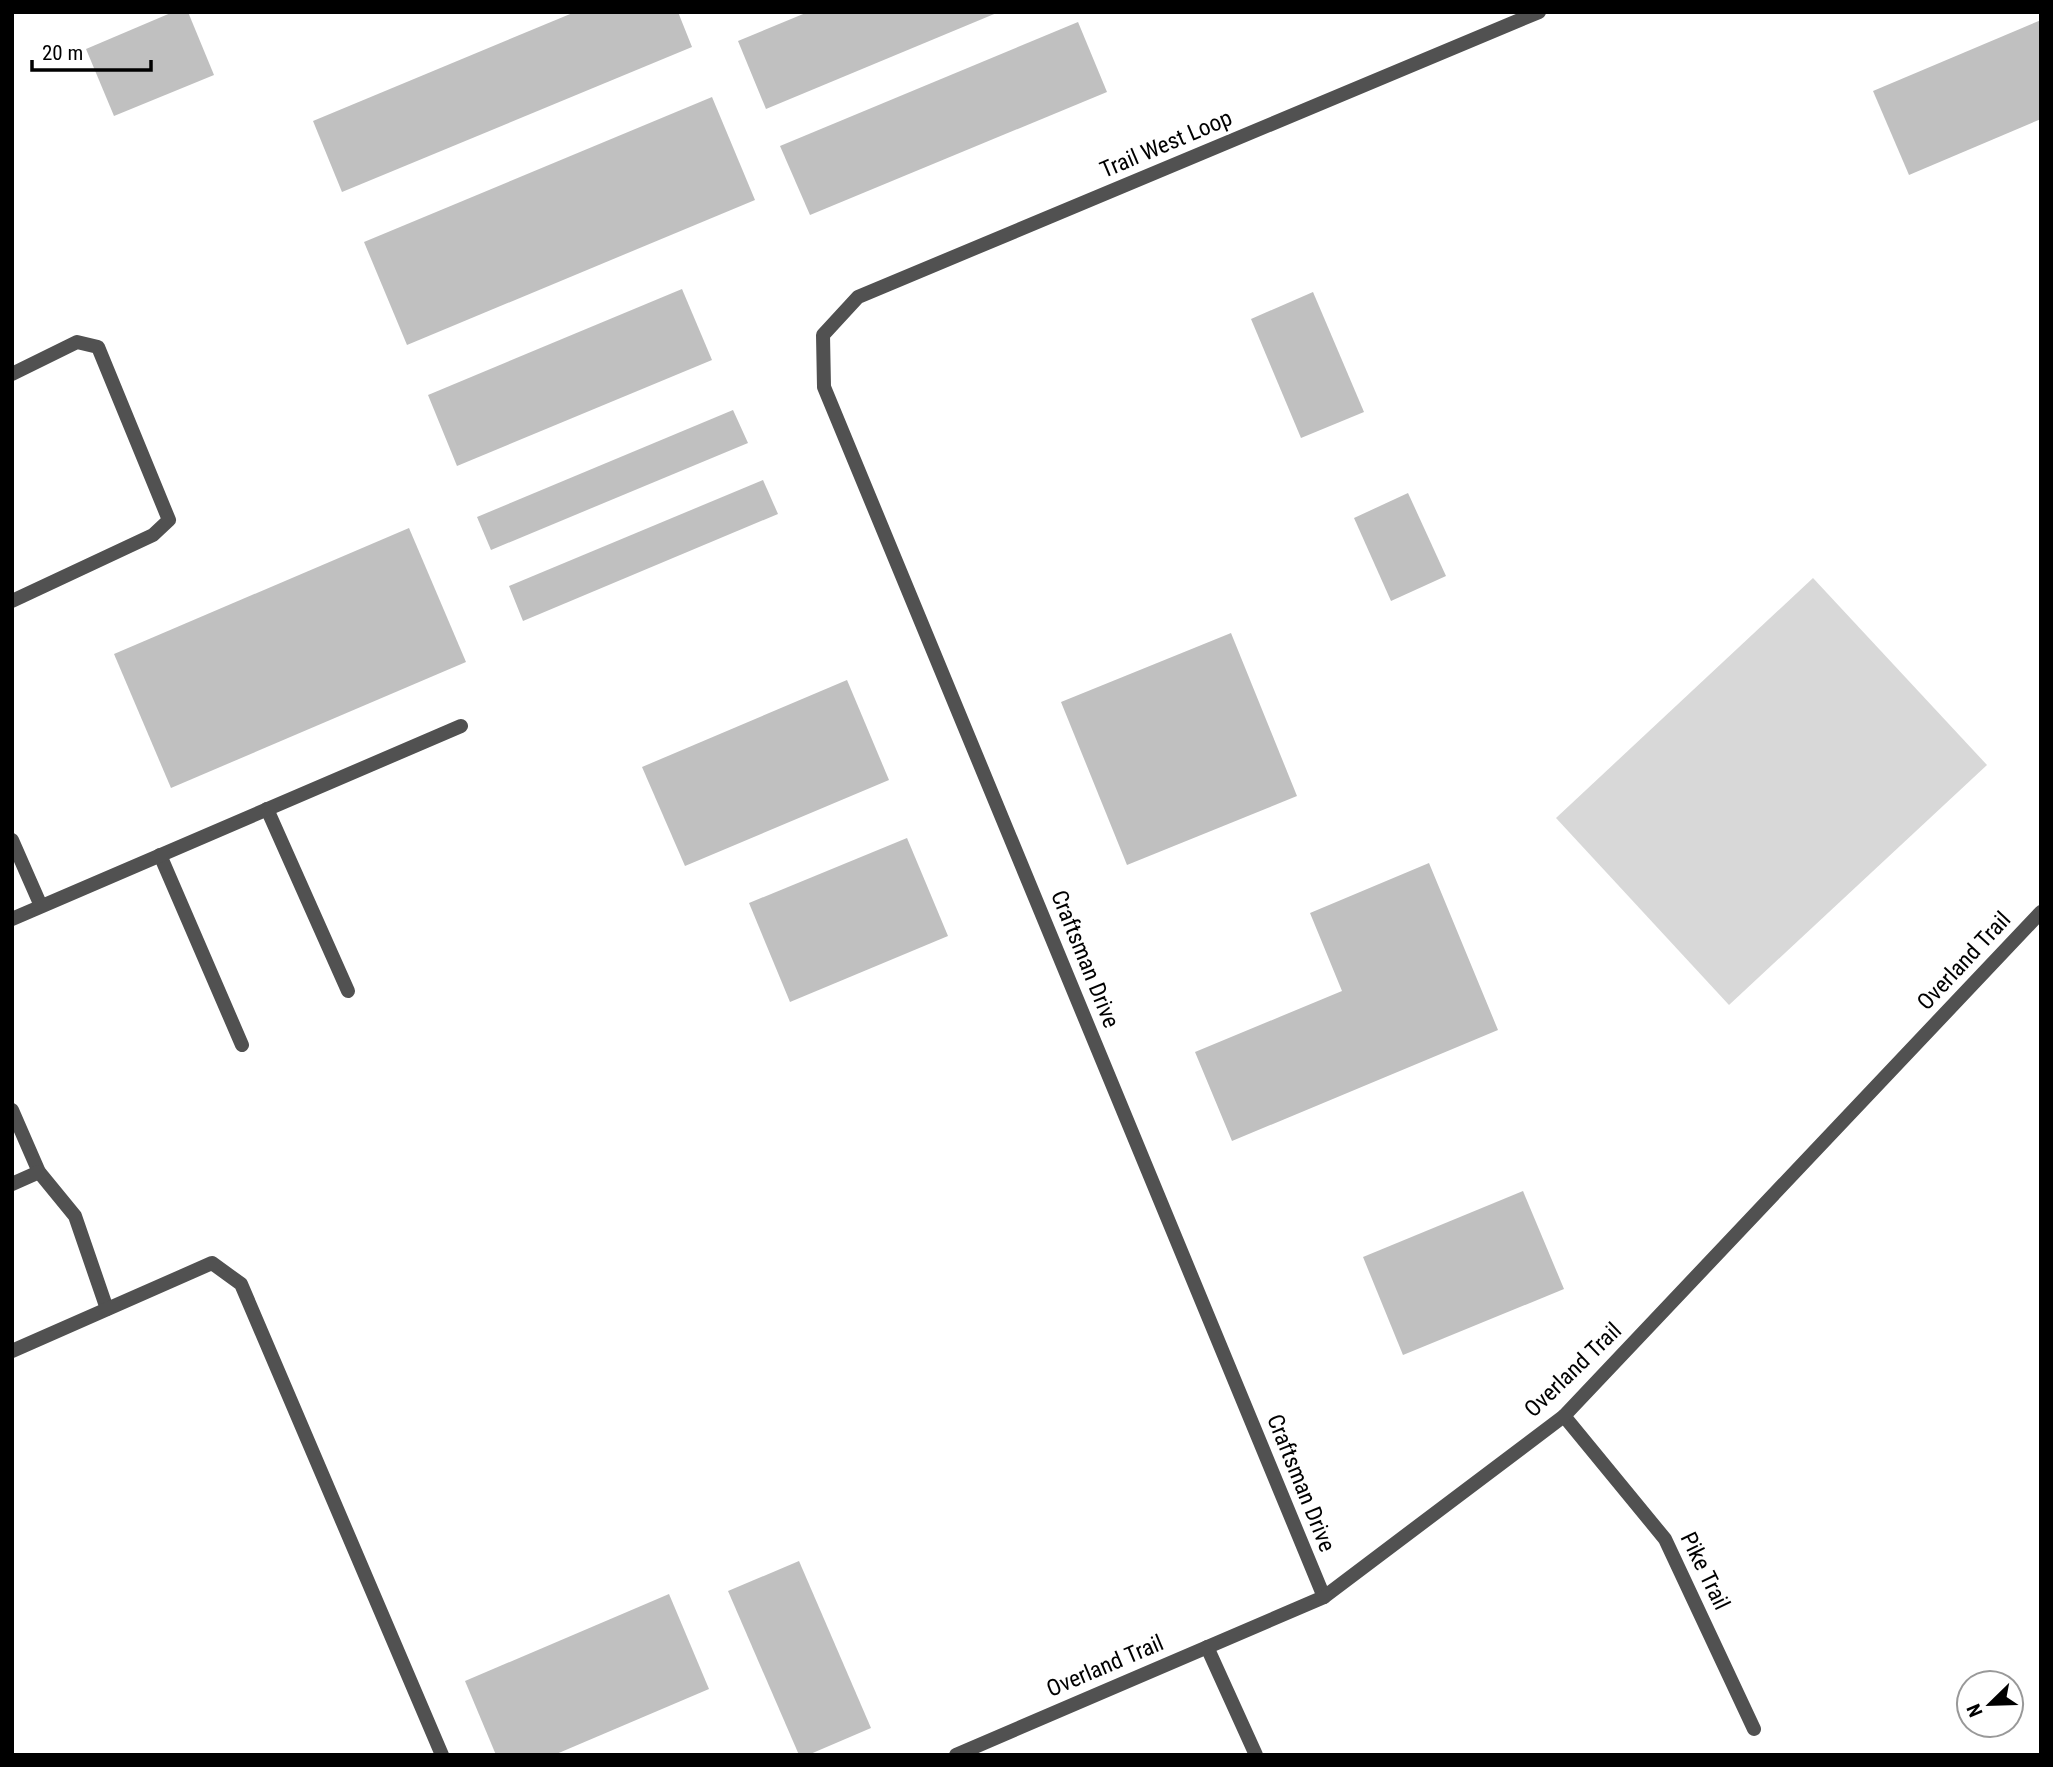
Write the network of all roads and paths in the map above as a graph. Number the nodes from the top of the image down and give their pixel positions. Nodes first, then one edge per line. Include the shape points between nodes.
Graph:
1 (1539, 12) edge
2 (822, 335) joint
3 (12, 374) edge
4 (12, 601) edge
5 (461, 726) dead end
6 (267, 809) junction
7 (12, 840) edge
8 (160, 855) junction
9 (41, 906) junction
10 (2041, 912) edge
11 (12, 919) edge
12 (348, 991) dead end
13 (242, 1045) dead end
14 (12, 1110) edge
15 (39, 1172) junction
16 (12, 1184) edge
17 (107, 1309) junction
18 (12, 1351) edge
19 (1564, 1416) junction
20 (1324, 1597) junction
21 (1207, 1647) junction
22 (1754, 1729) dead end
23 (442, 1755) edge
24 (956, 1755) edge
25 (1256, 1755) edge

1 - 2 street, Trail West Loop via 858,297
2 - 20 street, Craftsman Drive via 824,387
3 - 4 street via 77,342 98,347 169,520 153,535
5 - 6 street
6 - 8 street
6 - 12 street
7 - 9 street
8 - 9 street
8 - 13 street
9 - 11 street
10 - 19 street, Overland Trail
14 - 15 street
15 - 16 street
15 - 17 street via 75,1216
17 - 18 street
17 - 23 street via 212,1263 241,1284
19 - 20 street, Overland Trail
19 - 22 street, Pike Trail via 1665,1539
20 - 21 street, Overland Trail
21 - 24 street, Overland Trail
21 - 25 street

